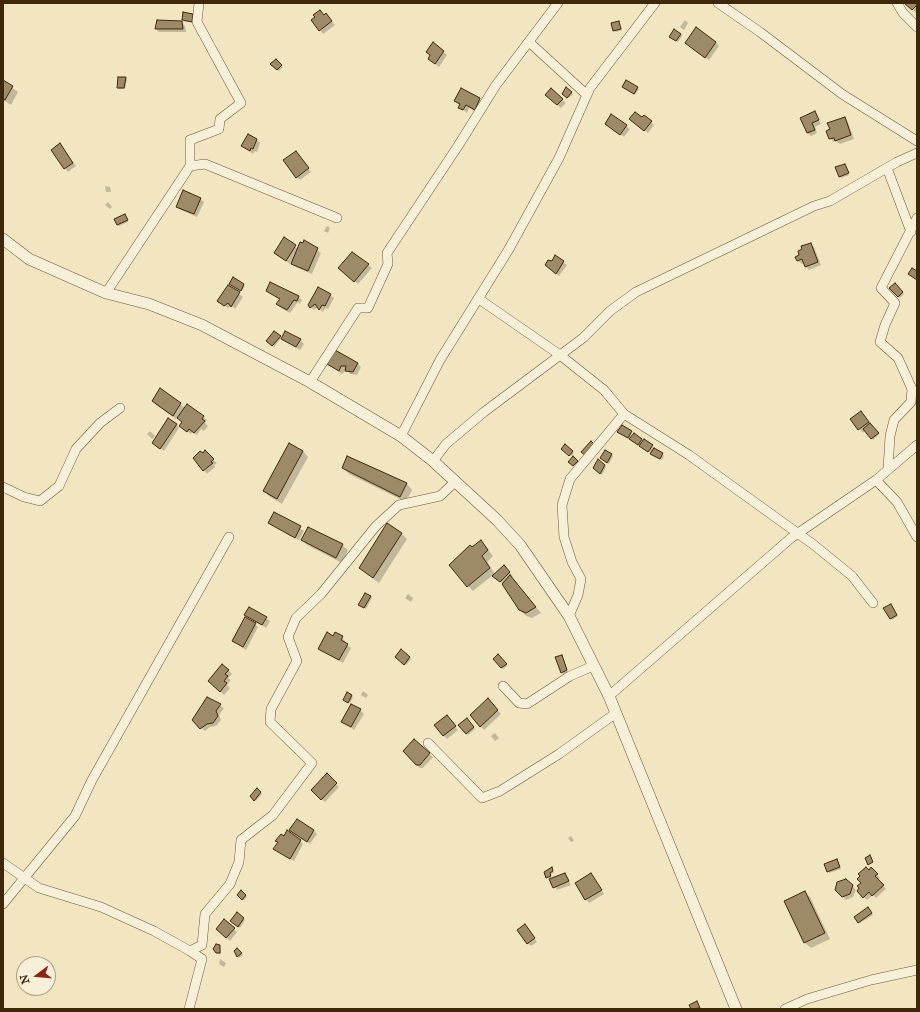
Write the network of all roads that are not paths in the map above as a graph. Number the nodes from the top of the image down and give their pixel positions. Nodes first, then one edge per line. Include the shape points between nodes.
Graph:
1 (199, 3) edge
2 (558, 3) edge
3 (655, 3) edge
4 (718, 3) edge
5 (897, 3) edge
6 (917, 27) edge
7 (529, 42) junction
8 (587, 95) junction
9 (917, 141) edge
10 (917, 153) edge
11 (190, 166) junction
12 (887, 168) junction
13 (336, 218) dead end
14 (917, 218) edge
15 (911, 232) junction
16 (3, 239) edge
17 (106, 293) junction
18 (478, 299) junction
19 (560, 355) junction
20 (310, 382) junction
21 (914, 399) edge
22 (120, 408) dead end
23 (624, 414) junction
24 (401, 436) junction
25 (917, 445) edge
26 (433, 461) junction
27 (888, 469) junction
28 (876, 480) junction
29 (456, 481) junction
30 (3, 487) edge
31 (798, 533) junction
32 (230, 537) dead end
33 (917, 537) edge
34 (873, 603) dead end
35 (569, 616) junction
36 (593, 666) junction
37 (503, 686) dead end
38 (609, 696) junction
39 (616, 713) junction
40 (428, 743) dead end
41 (3, 863) edge
42 (23, 877) junction
43 (3, 904) edge
44 (190, 951) junction
45 (917, 970) edge
46 (189, 1009) edge
47 (736, 1009) edge
48 (785, 1009) edge

1 - 11 street via 197,22 241,103 220,118 219,129 190,140
2 - 7 street
3 - 8 street
4 - 9 street via 842,94
5 - 6 street
7 - 8 street
7 - 20 street via 496,85 387,253 388,264 368,308 358,308
8 - 18 street via 559,158 510,249
10 - 12 street
11 - 13 street via 205,164
11 - 17 street
12 - 15 street
12 - 19 street via 830,201 814,206 636,292
14 - 15 street
15 - 21 street via 881,288 895,303 880,342 898,358
16 - 17 street via 29,259
17 - 20 street via 149,304 202,325
18 - 19 street
18 - 24 street via 440,360
19 - 23 street via 604,390
19 - 26 street via 484,412 446,444
20 - 24 street
21 - 27 street via 894,420 890,436
22 - 30 street via 100,423 76,449 59,486 40,501
23 - 31 street via 689,455
23 - 35 street via 570,479 562,505 564,537 581,579 578,596
24 - 26 street
25 - 27 street
26 - 29 street
27 - 28 street
28 - 31 street
28 - 33 street via 897,502
29 - 35 street via 520,545
29 - 44 street via 440,496 399,505 376,526 321,594 296,618 288,637 297,661 271,709 270,722 312,763 273,815 242,840 239,862 230,884 204,914 202,945
31 - 34 street via 852,576
31 - 38 street
32 - 42 street via 92,780 75,816
35 - 36 street
36 - 37 street via 570,676 527,704 519,703
36 - 38 street
38 - 39 street
39 - 40 street via 500,791 482,798
39 - 47 street
41 - 42 street
42 - 43 street
42 - 44 street via 39,888 101,907
44 - 46 street via 202,959
45 - 48 street via 806,999

